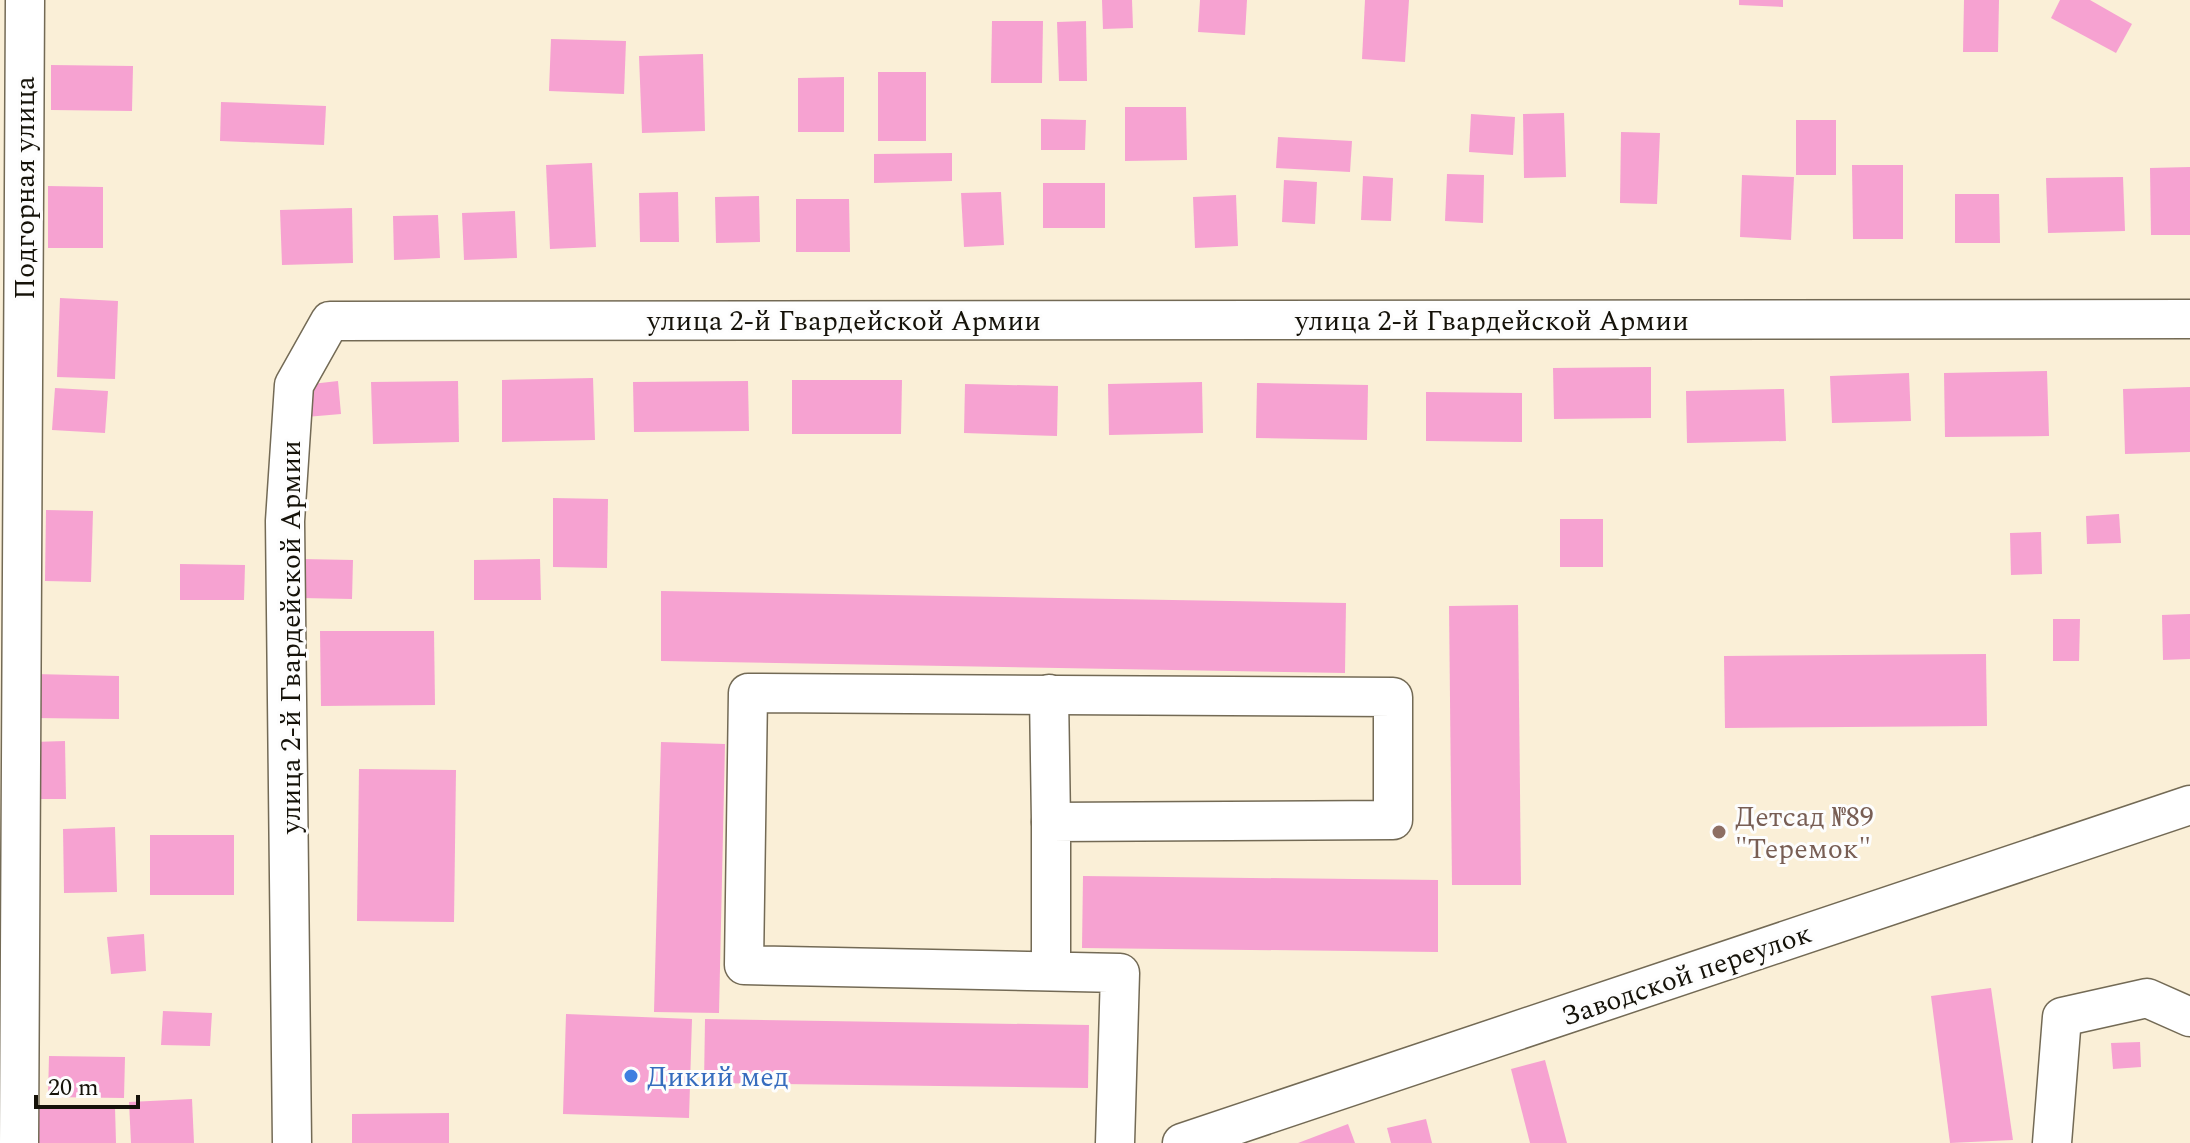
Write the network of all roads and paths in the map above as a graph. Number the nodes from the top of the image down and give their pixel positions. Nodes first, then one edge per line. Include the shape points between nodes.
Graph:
1 (25, 0) edge
2 (2190, 319) edge
3 (1049, 694) junction
4 (2190, 805) edge
5 (1051, 822) junction
6 (1051, 970) junction
7 (2190, 1017) edge
8 (19, 1143) edge
9 (292, 1143) edge
10 (1115, 1143) edge
11 (1182, 1143) edge
12 (2052, 1143) edge

1 - 8 street, Подгорная улица
2 - 9 street, улица 2-й Гвардейской Армии via 330,321 294,385 285,521
3 - 5 street
3 - 5 street via 1393,697 1393,820
3 - 6 street via 748,693 744,965
4 - 11 street, Заводской переулок
5 - 6 street
6 - 10 street via 1120,973
7 - 12 street via 2147,998 2062,1017

